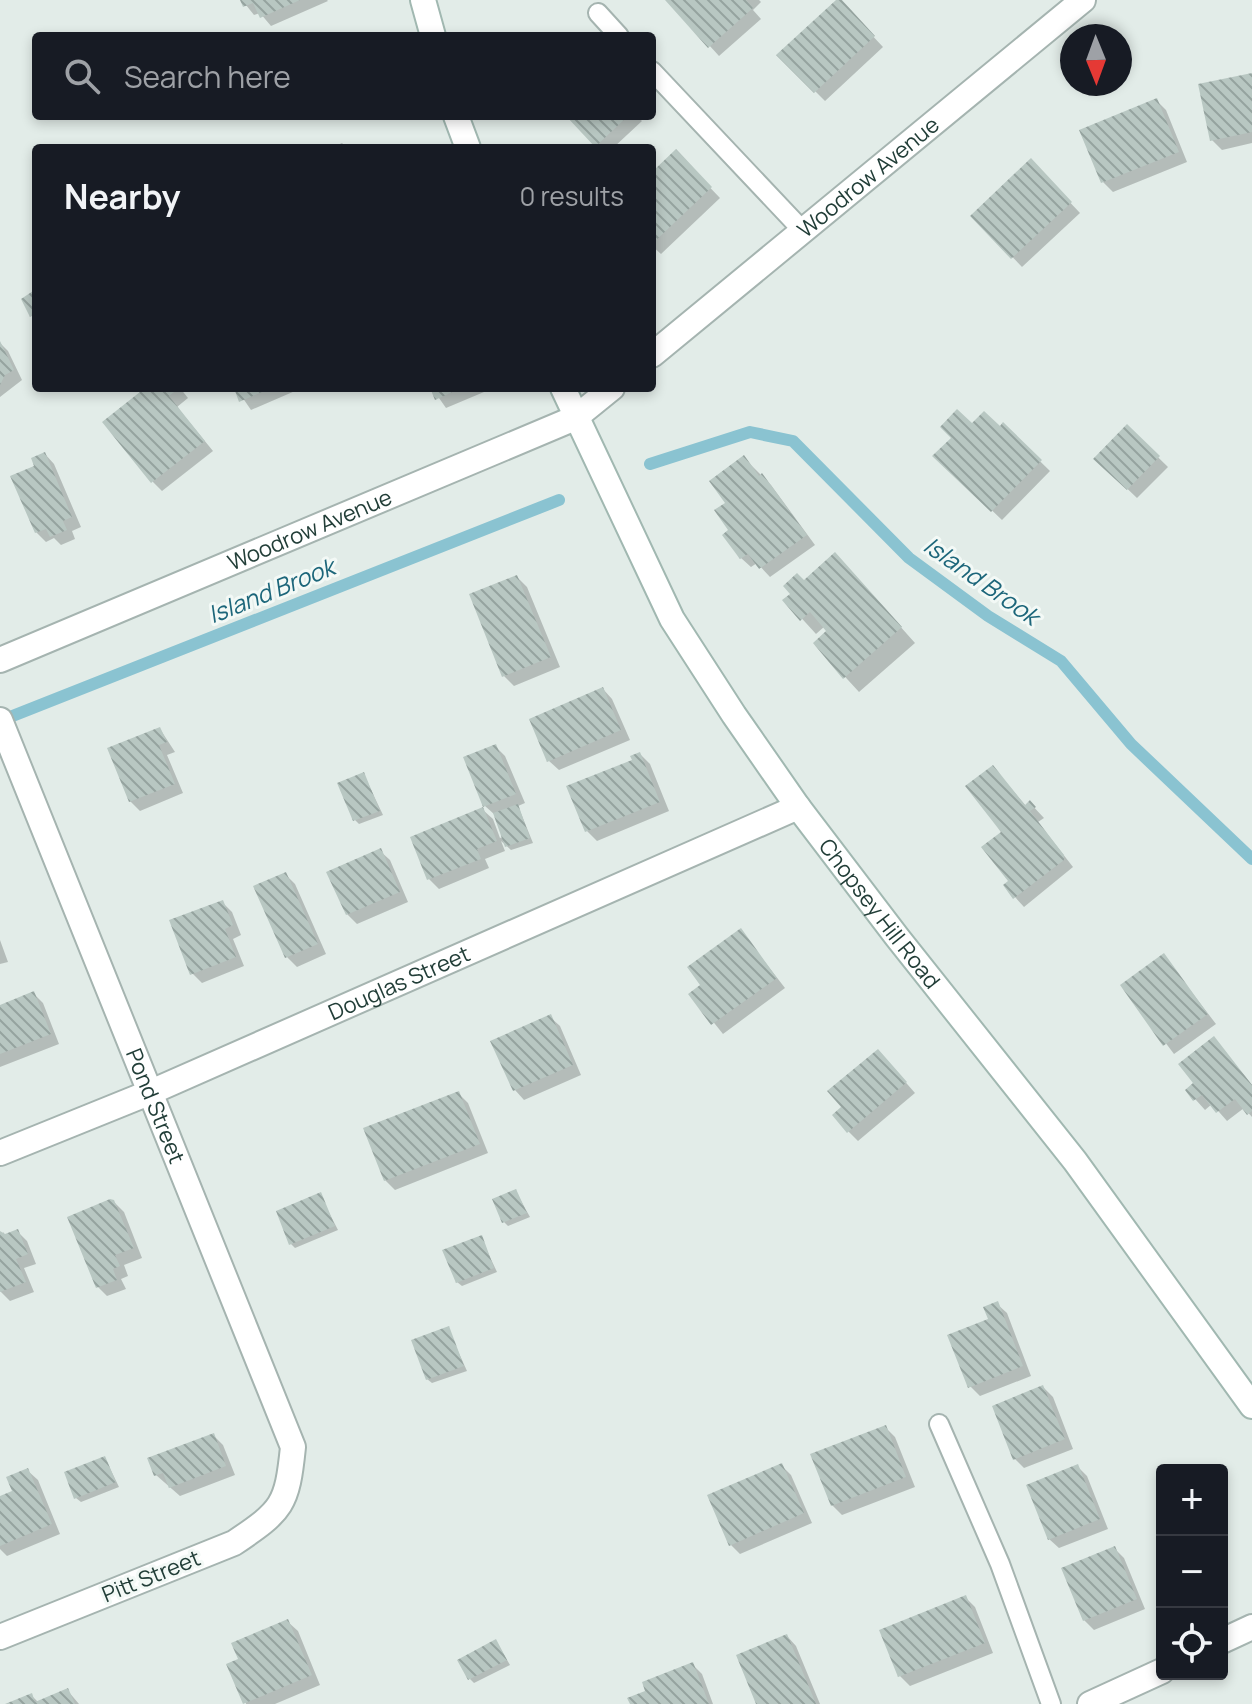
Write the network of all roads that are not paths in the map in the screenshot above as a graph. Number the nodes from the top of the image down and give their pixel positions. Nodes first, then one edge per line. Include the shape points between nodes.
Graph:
1 (423, 0) edge
2 (1083, 0) edge
3 (598, 13) dead end
4 (432, 32) edge
5 (615, 32) edge
6 (656, 75) edge
7 (458, 120) edge
8 (466, 144) edge
9 (803, 231) junction
10 (656, 352) edge
11 (565, 392) edge
12 (607, 392) edge
13 (575, 418) junction
14 (0, 660) edge
15 (0, 720) edge
16 (798, 807) junction
17 (151, 1092) junction
18 (0, 1153) edge
19 (1252, 1406) edge
20 (939, 1424) dead end
21 (288, 1494) joint
22 (1252, 1627) edge
23 (0, 1637) edge
24 (1228, 1638) edge
25 (1156, 1674) edge
26 (1051, 1704) edge
27 (1090, 1704) edge

1 - 4 street
2 - 9 street, Woodrow Avenue
3 - 5 lane
6 - 9 lane
7 - 8 street
9 - 10 street, Woodrow Avenue
11 - 13 street, Chopsey Hill Road
12 - 13 street, Woodrow Avenue
13 - 14 street, Woodrow Avenue
13 - 16 street, Chopsey Hill Road via 672,619
15 - 17 street, Pond Street
16 - 17 street, Douglas Street
16 - 19 street, Chopsey Hill Road via 1075,1161
17 - 18 street, Douglas Street
17 - 21 street, Pond Street via 293,1447
20 - 26 lane via 1000,1564
21 - 23 street, Pitt Street via 264,1523 234,1543
22 - 24 street
25 - 27 street

